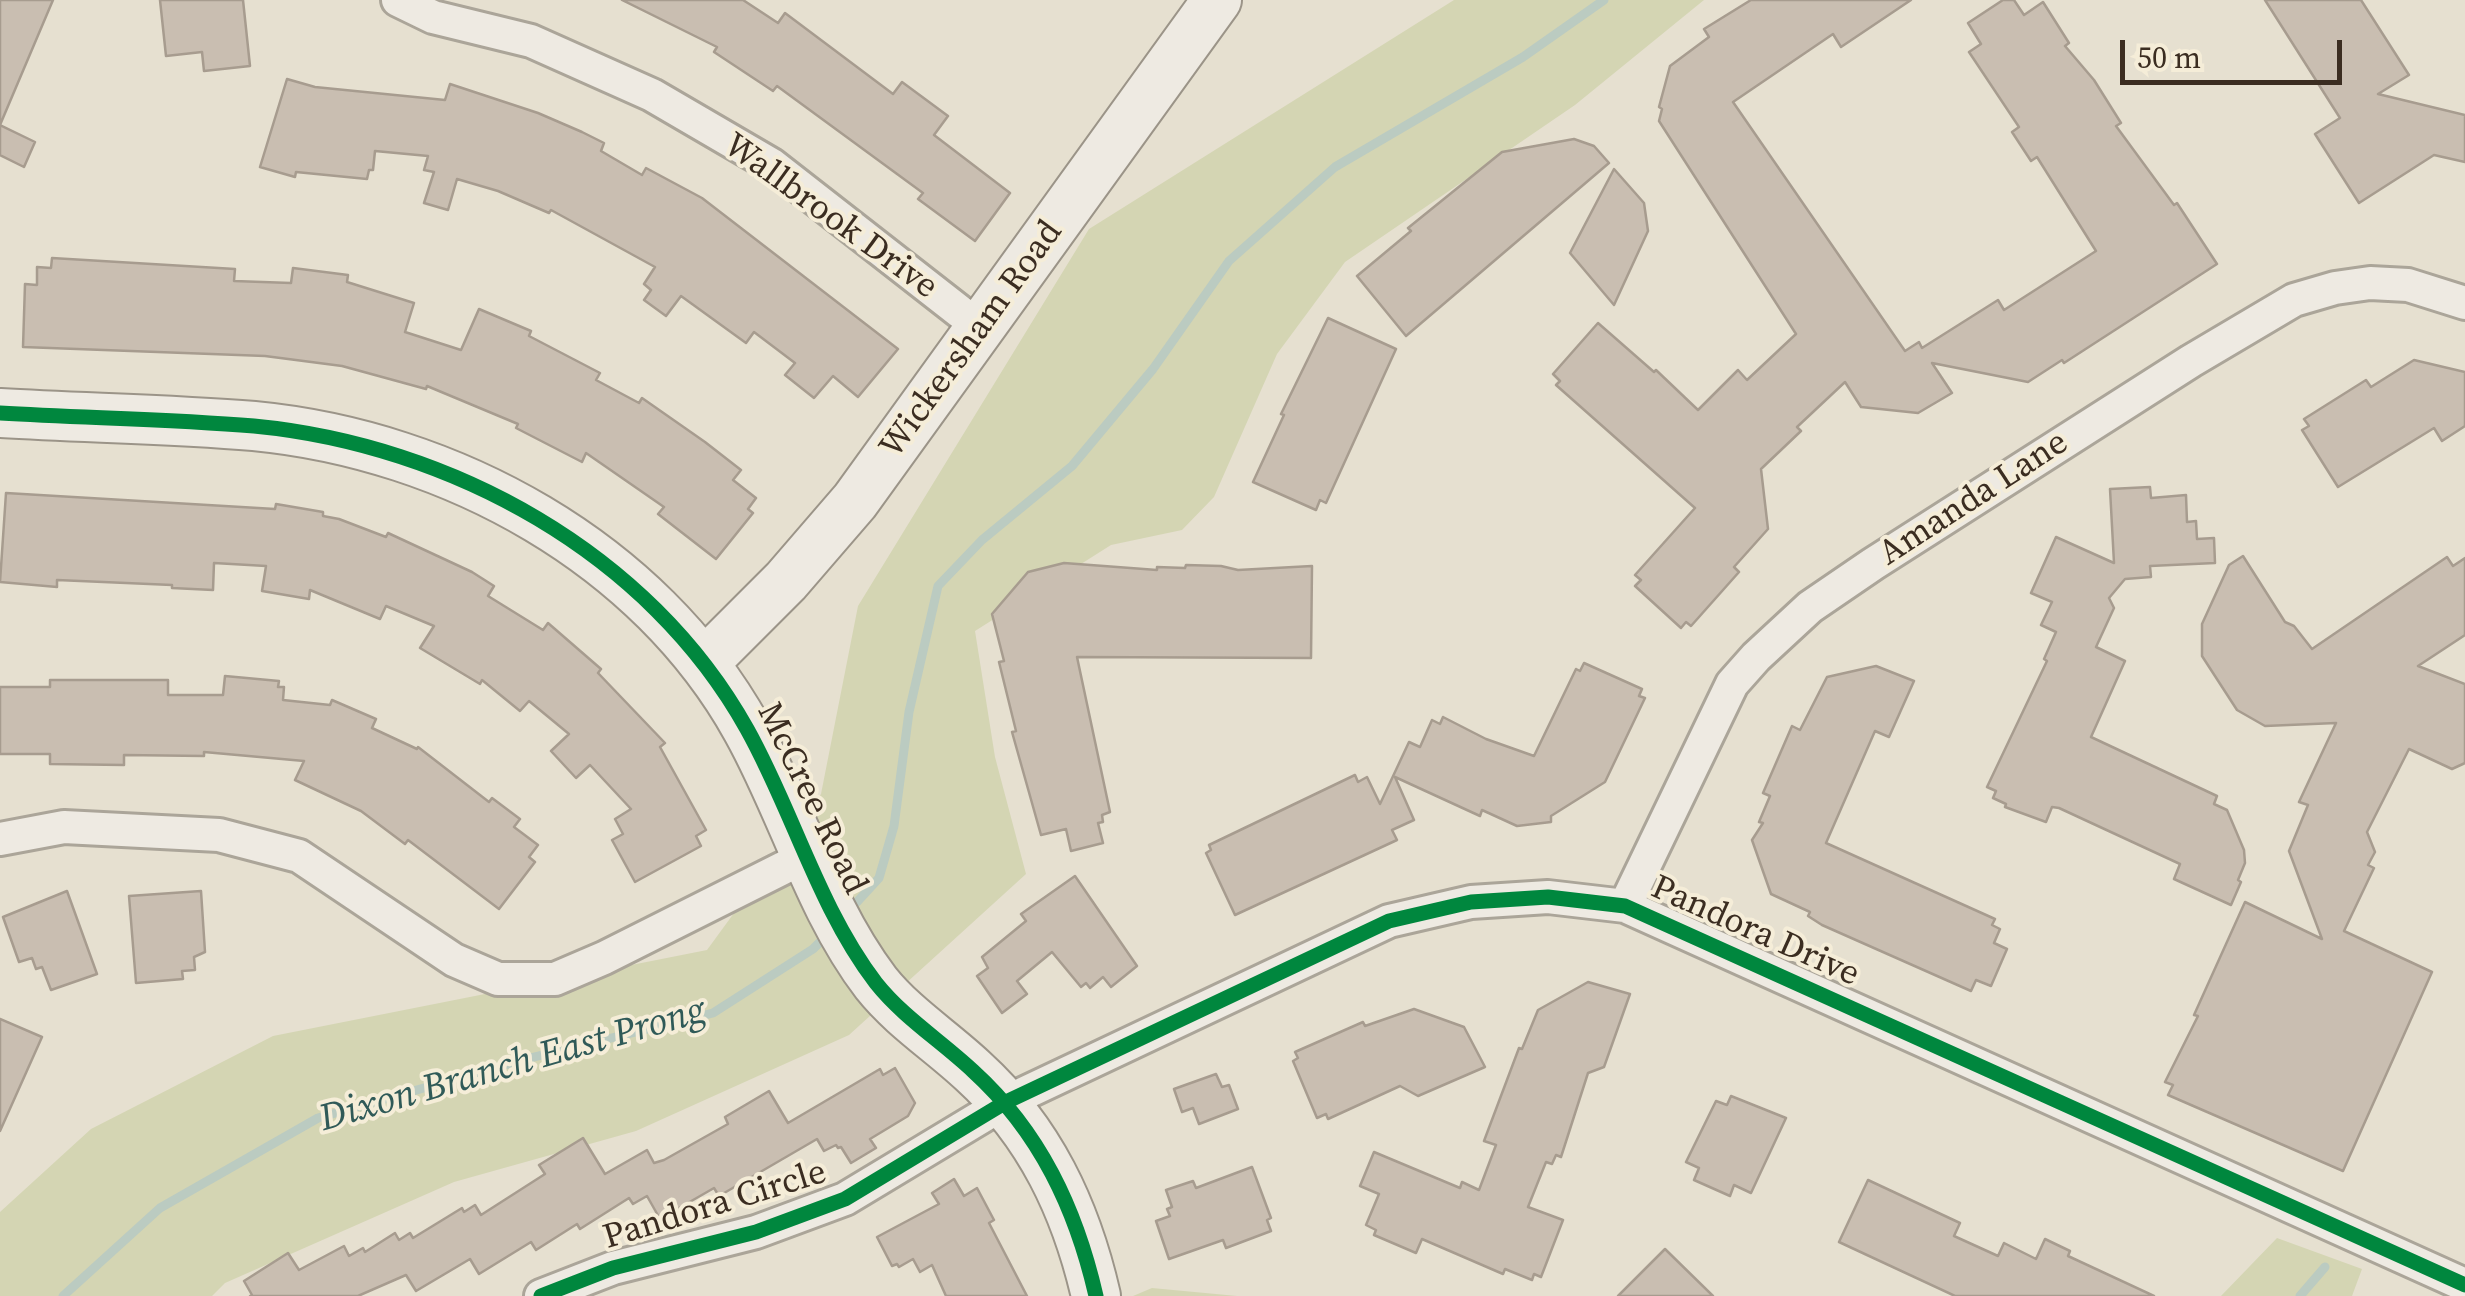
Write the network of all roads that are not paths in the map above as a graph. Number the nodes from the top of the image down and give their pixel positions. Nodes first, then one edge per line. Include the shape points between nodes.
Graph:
1 (398, 0) edge
2 (1217, 0) edge
3 (2465, 302) edge
4 (982, 329) junction
5 (0, 414) edge
6 (704, 662) junction
7 (0, 839) edge
8 (807, 856) junction
9 (1625, 906) junction
10 (1006, 1102) junction
11 (2465, 1286) edge
12 (541, 1296) edge
13 (1096, 1296) edge

1 - 4 street, Wallbrook Drive via 432,17 532,40 652,95 772,165
2 - 4 street, Wickersham Road
3 - 9 street, Amanda Lane via 2370,283 2294,300 1810,607 1732,684
4 - 6 street, Wickersham Road via 812,552
5 - 6 street, McCree Road via 256,426 425,463 519,506 582,548
6 - 8 street, McCree Road via 747,730
7 - 8 street via 64,827 200,834 299,856 454,960 498,979 555,979
8 - 10 street, McCree Road via 833,914 876,982
9 - 10 street, Pandora Drive via 1548,897 1470,902 1389,921
9 - 11 street, Pandora Drive
10 - 12 street, Pandora Circle via 845,1199 756,1232 612,1268
10 - 13 street, McCree Road via 1052,1168 1084,1242

